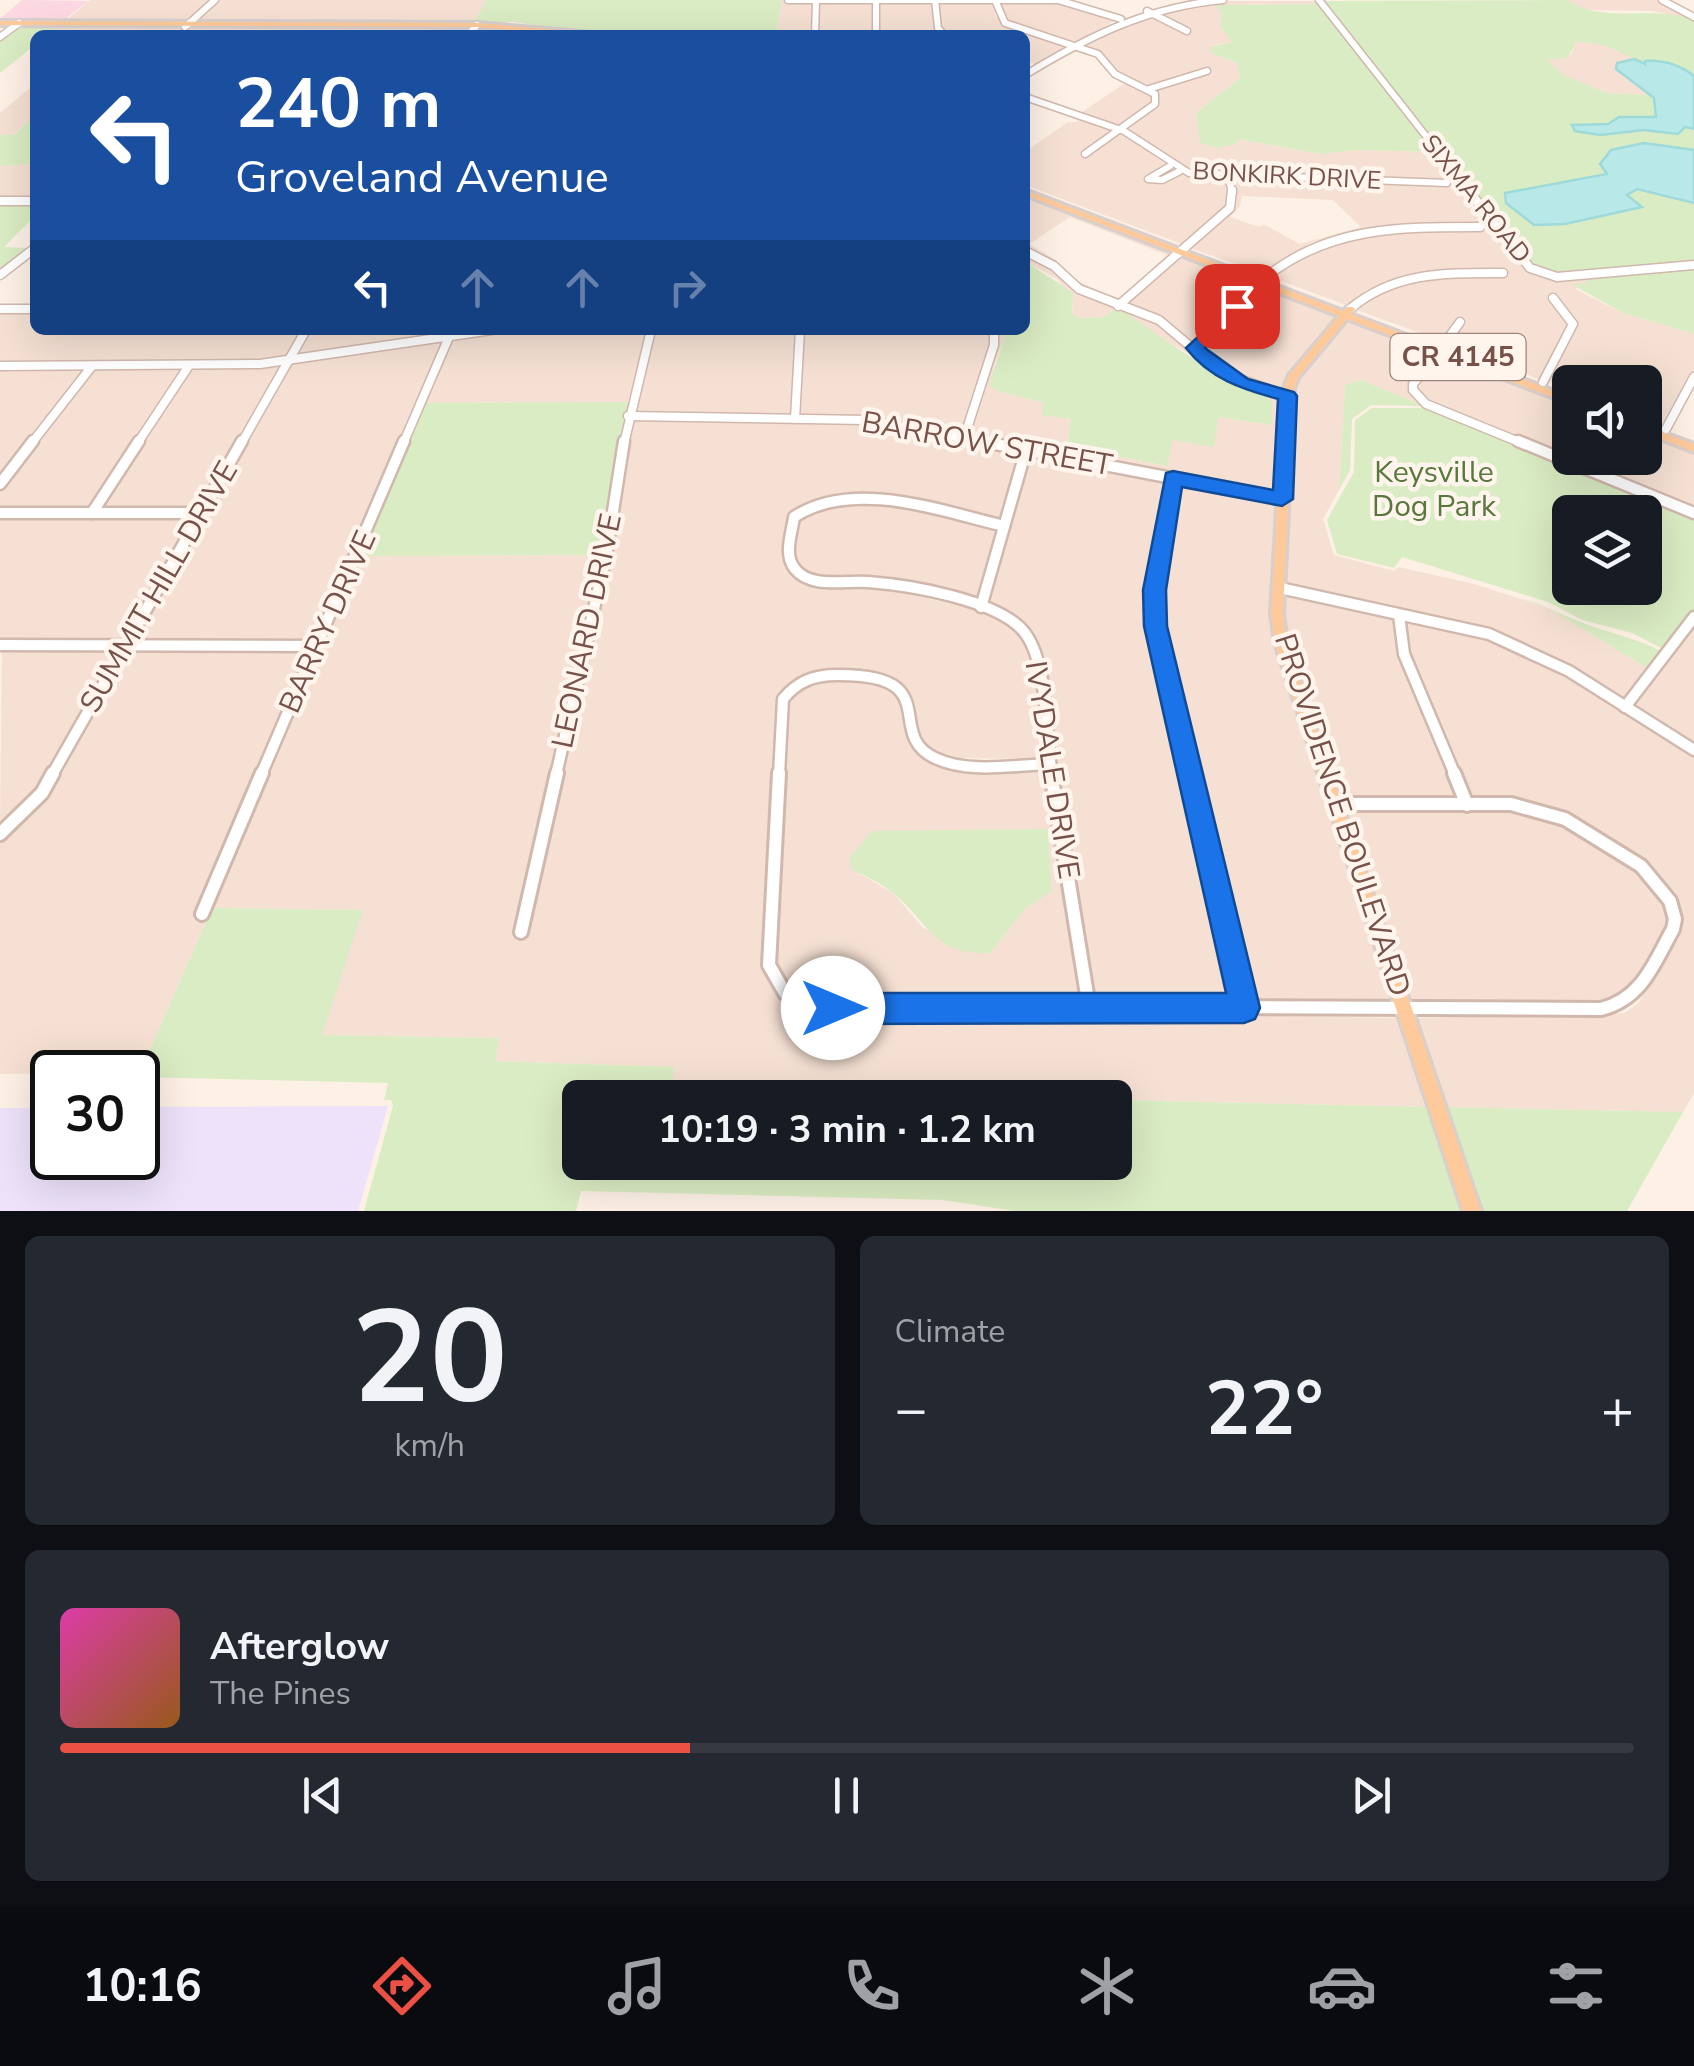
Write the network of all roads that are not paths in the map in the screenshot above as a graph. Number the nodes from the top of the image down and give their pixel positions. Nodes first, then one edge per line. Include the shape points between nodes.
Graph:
1 (216, 0) edge
2 (788, 0) edge
3 (816, 0) edge
4 (876, 0) edge
5 (936, 0) edge
6 (995, 0) edge
7 (1222, 0) edge
8 (1319, 0) edge
9 (1662, 0) edge
10 (1146, 11) junction
11 (1694, 17) edge
12 (1121, 19) junction
13 (0, 25) edge
14 (16, 25) junction
15 (188, 25) junction
16 (476, 29) edge
17 (815, 30) edge
18 (876, 30) edge
19 (940, 30) edge
20 (1026, 30) edge
21 (1030, 31) edge
22 (1187, 32) dead end
23 (0, 37) edge
24 (1074, 46) junction
25 (1030, 64) edge
26 (1039, 67) junction
27 (1206, 71) dead end
28 (1030, 72) edge
29 (1150, 89) junction
30 (1030, 99) edge
31 (1119, 130) junction
32 (1085, 154) dead end
33 (1170, 166) junction
34 (1180, 170) junction
35 (1227, 177) junction
36 (1447, 182) dead end
37 (1030, 192) edge
38 (0, 201) edge
39 (30, 201) edge
40 (1480, 227) dead end
41 (1183, 250) junction
42 (30, 252) edge
43 (1030, 254) edge
44 (1694, 266) edge
45 (1504, 273) dead end
46 (0, 275) edge
47 (1263, 280) junction
48 (1553, 298) dead end
49 (1118, 306) junction
50 (0, 310) edge
51 (30, 310) edge
52 (1348, 311) junction
53 (1460, 322) dead end
54 (303, 335) edge
55 (439, 335) edge
56 (450, 335) edge
57 (651, 335) edge
58 (800, 335) edge
59 (994, 335) edge
60 (1442, 347) junction
61 (1194, 348) junction
62 (289, 360) junction
63 (0, 366) edge
64 (92, 366) junction
65 (188, 367) junction
66 (1694, 378) edge
67 (1542, 382) junction
68 (1552, 386) edge
69 (1552, 393) edge
70 (1288, 396) junction
71 (628, 416) junction
72 (795, 420) junction
73 (1662, 428) edge
74 (1666, 430) junction
75 (1662, 436) edge
76 (964, 438) junction
77 (1694, 440) edge
78 (1694, 448) edge
79 (1026, 450) junction
80 (1173, 478) junction
81 (0, 484) edge
82 (1282, 499) junction
83 (0, 513) edge
84 (92, 513) junction
85 (200, 513) junction
86 (1694, 513) edge
87 (1004, 526) junction
88 (1280, 588) junction
89 (981, 607) junction
90 (1399, 615) junction
91 (1694, 617) edge
92 (0, 646) edge
93 (124, 646) junction
94 (315, 646) junction
95 (1624, 708) junction
96 (1694, 750) edge
97 (1050, 764) junction
98 (1335, 804) junction
99 (1467, 804) junction
100 (0, 834) edge
101 (202, 914) dead end
102 (521, 932) dead end
103 (1089, 1006) junction
104 (1244, 1008) junction
105 (1406, 1012) junction
106 (1472, 1211) edge

1 - 15 street
2 - 3 street
3 - 4 street
3 - 17 street
4 - 5 street
4 - 18 street
5 - 6 street
5 - 19 street
6 - 12 street via 1071,2
6 - 20 street via 1005,23
7 - 10 street
8 - 44 street, SIXMA ROAD via 1530,268 1557,277
9 - 11 street
10 - 12 street
10 - 22 street
12 - 24 street
13 - 14 main road
14 - 15 main road
14 - 23 street
15 - 16 main road
21 - 24 street
24 - 26 street
24 - 29 street
25 - 26 street
26 - 28 street
27 - 29 street
29 - 31 street via 1157,102
30 - 31 street, BONKIRK DRIVE
31 - 32 street
31 - 33 street, BONKIRK DRIVE
33 - 34 street, BONKIRK DRIVE
33 - 34 street via 1148,179
34 - 35 street, BONKIRK DRIVE
35 - 36 street, BONKIRK DRIVE
35 - 41 street via 1234,203
37 - 41 main road, CR 4145
38 - 39 street
40 - 47 street via 1339,236 1296,252
41 - 47 main road, CR 4145
41 - 49 street
42 - 46 street
43 - 49 street via 1079,289
45 - 52 street via 1405,278 1368,292
47 - 52 main road, CR 4145
47 - 61 street
48 - 67 street via 1572,324
49 - 61 street via 1158,320
50 - 51 street
52 - 60 main road, CR 4145
52 - 70 main road, PROVIDENCE BOULEVARD via 1293,377
53 - 60 street
54 - 62 street, SUMMIT HILL DRIVE
55 - 62 street
56 - 94 street, BARRY DRIVE
57 - 71 street, LEONARD DRIVE
58 - 72 street
59 - 76 street
60 - 67 main road, CR 4145
60 - 69 main road, CR 4145
60 - 86 street via 1413,384 1426,404
61 - 70 street via 1241,383
62 - 65 street
62 - 85 street, SUMMIT HILL DRIVE
63 - 64 street
64 - 65 street
64 - 81 street
65 - 84 street
66 - 74 street
67 - 68 main road, CR 4145
70 - 82 main road, PROVIDENCE BOULEVARD
71 - 72 street, BARROW STREET
71 - 102 street, LEONARD DRIVE via 606,556
72 - 76 street, BARROW STREET via 866,420
73 - 74 main road
74 - 77 main road
75 - 78 main road
76 - 79 street, BARROW STREET
79 - 80 street, BARROW STREET
79 - 87 street
80 - 82 street, BARROW STREET
80 - 104 street via 1154,590 1155,626
82 - 88 main road, PROVIDENCE BOULEVARD
83 - 84 street
84 - 85 street
85 - 93 street, SUMMIT HILL DRIVE
87 - 89 street
87 - 89 street, IVYDALE DRIVE via 888,502 818,502 792,522 789,563 809,580 867,581
88 - 90 street
88 - 98 main road, PROVIDENCE BOULEVARD via 1281,643
89 - 97 street, IVYDALE DRIVE via 1006,616 1030,639
90 - 95 street via 1521,646
90 - 99 street via 1404,654
91 - 95 street
92 - 93 street
93 - 94 street
93 - 100 street, SUMMIT HILL DRIVE via 42,793
94 - 101 street, BARRY DRIVE
95 - 96 street
97 - 103 street, IVYDALE DRIVE
97 - 103 street via 932,758 915,737 908,702 878,676 819,674 799,682 783,698 769,965 780,992 798,1004
98 - 99 street
98 - 105 main road, PROVIDENCE BOULEVARD
99 - 105 street via 1531,808 1604,840 1660,886 1670,901 1673,928 1632,999 1619,1007
103 - 104 street
104 - 105 street
105 - 106 main road, PROVIDENCE BOULEVARD

